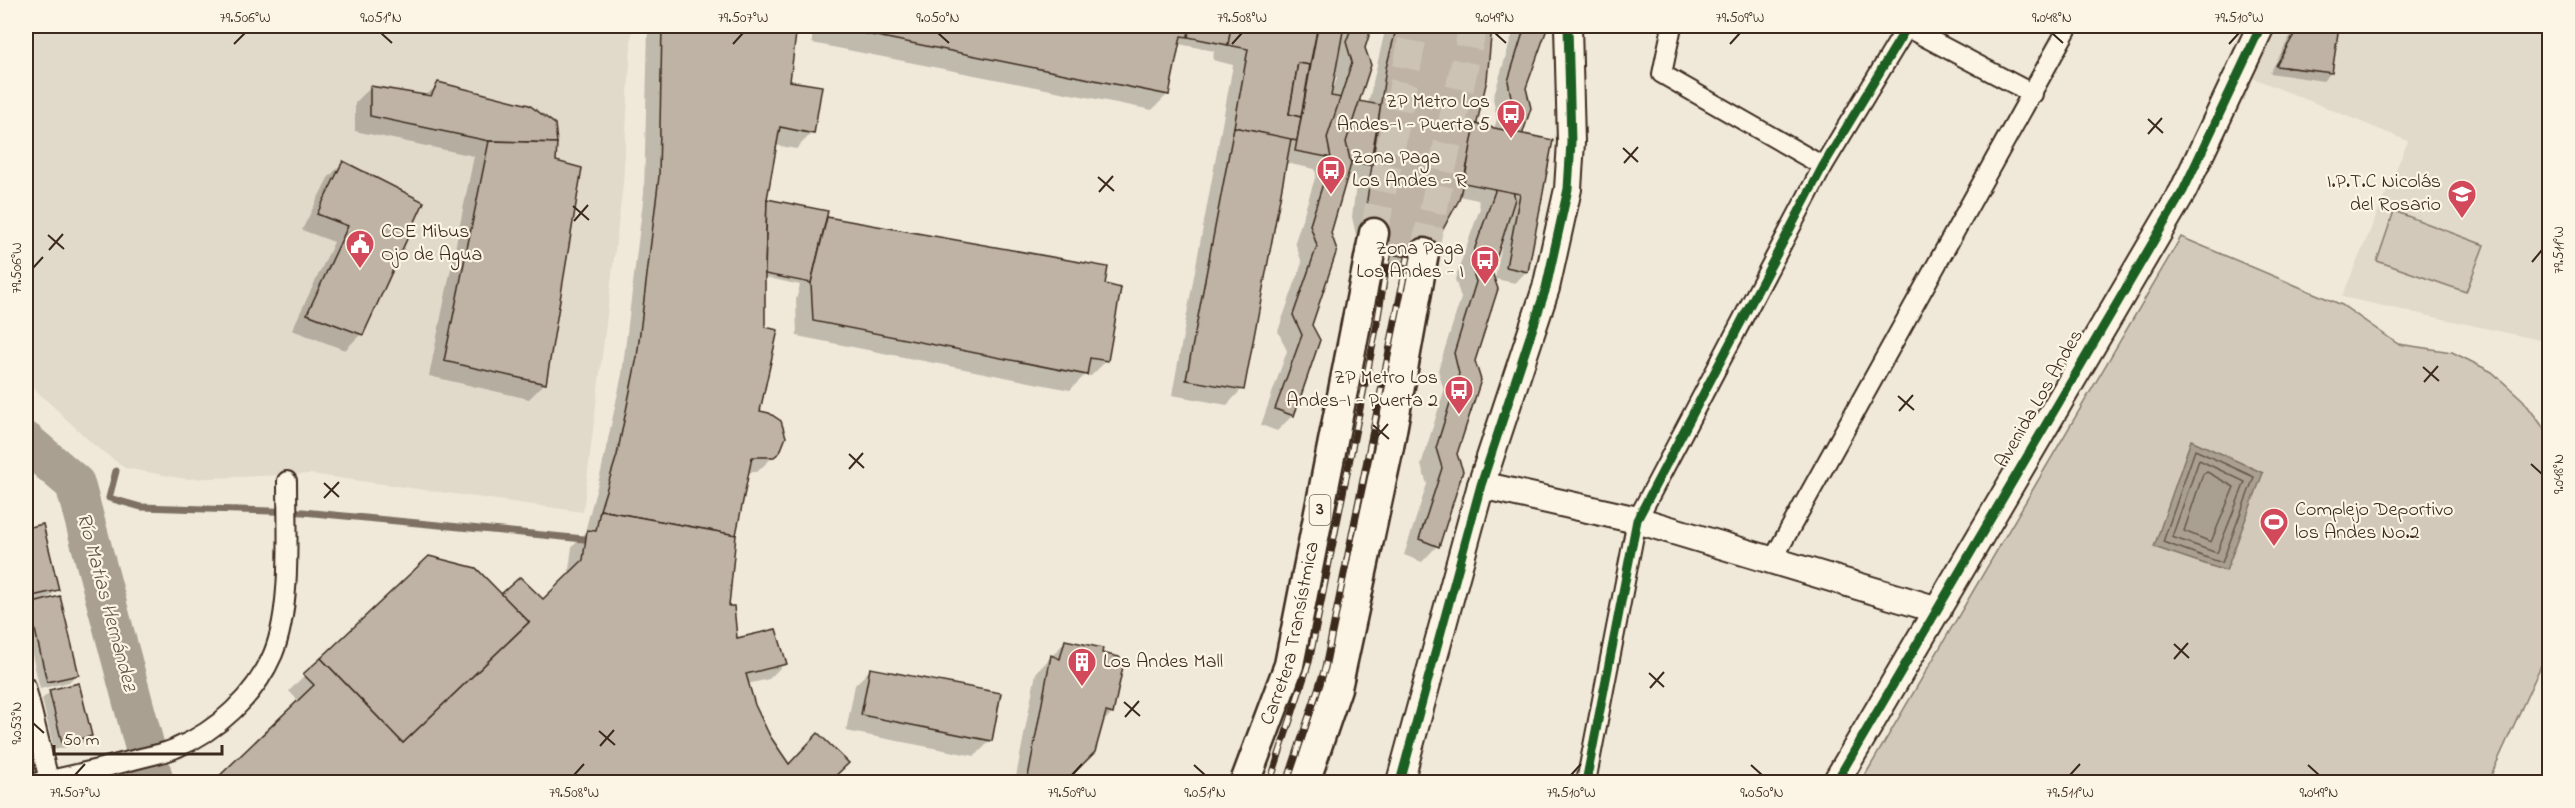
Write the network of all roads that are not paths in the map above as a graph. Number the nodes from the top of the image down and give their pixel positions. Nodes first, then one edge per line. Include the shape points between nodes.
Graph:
1 (1568, 26) edge
2 (1672, 26) edge
3 (1905, 26) edge
4 (2069, 26) edge
5 (2261, 26) edge
6 (2033, 94) junction
7 (1823, 166) junction
8 (1374, 233) tunnel mouth
9 (1424, 253) tunnel mouth
10 (287, 485) dead end
11 (1481, 485) junction
12 (1637, 520) junction
13 (1772, 561) junction
14 (1938, 610) junction
15 (26, 687) edge
16 (44, 782) edge
17 (1245, 783) edge
18 (1305, 783) edge
19 (1400, 783) edge
20 (1586, 783) edge
21 (1836, 783) edge

1 - 11 street via 1568,189 1538,318
2 - 7 street via 1662,74
3 - 6 street
3 - 7 street
4 - 6 street
5 - 14 street, Avenida Los Andes via 2183,191
6 - 13 street
7 - 12 street
8 - 17 main road, Carretera Transístmica / 3 via 1289,665
9 - 18 main road via 1389,447 1337,688
10 - 16 street via 281,621 273,654 257,682 205,734 175,749
11 - 12 street
11 - 19 street
12 - 13 street
12 - 20 street
13 - 14 street
14 - 21 street, Avenida Los Andes
15 - 16 street

